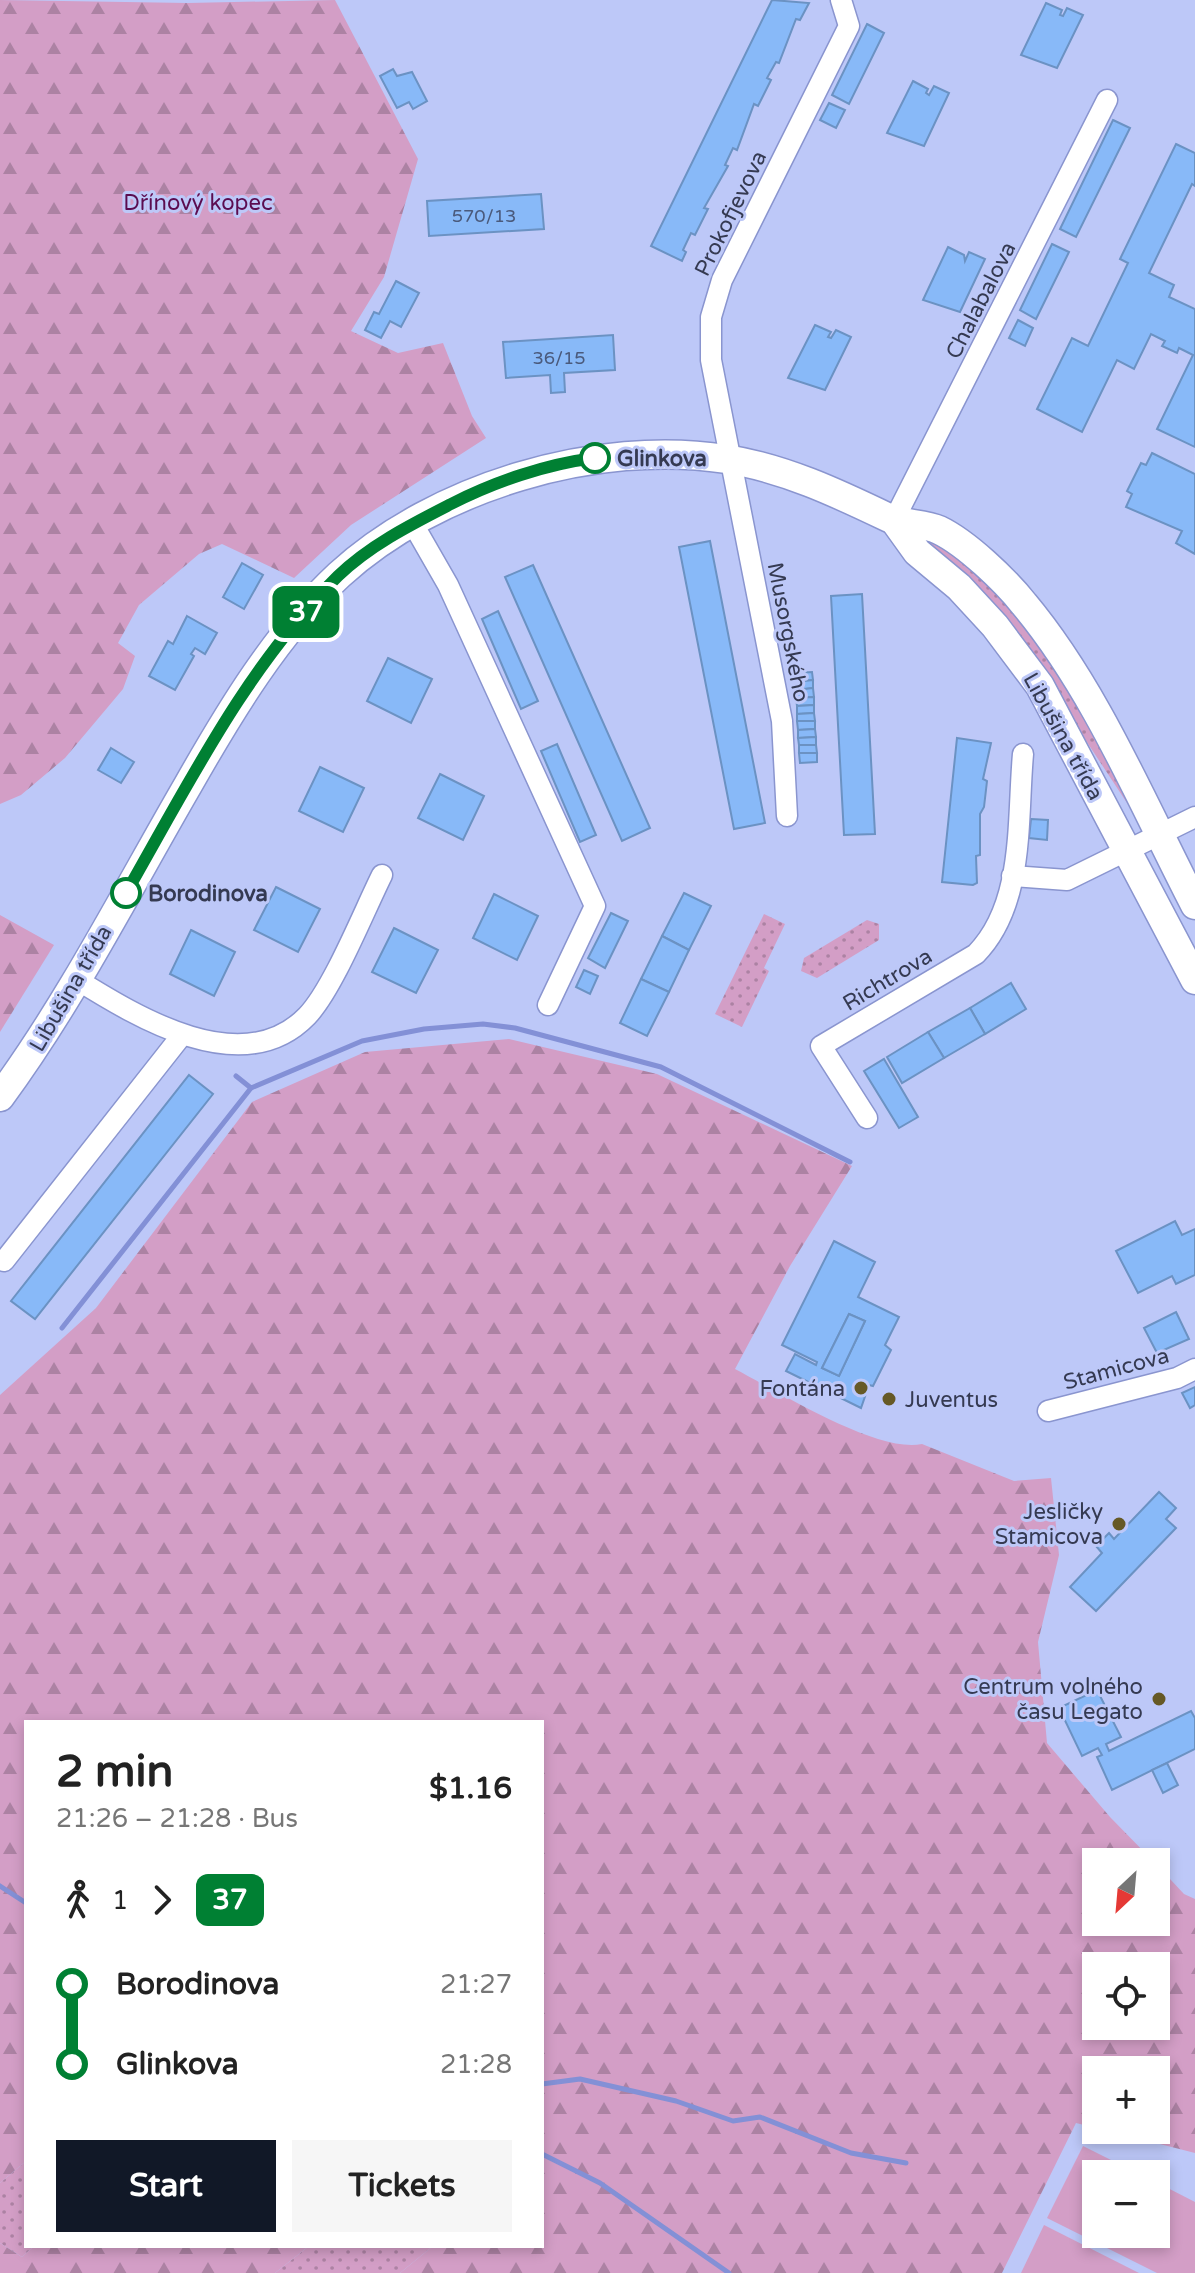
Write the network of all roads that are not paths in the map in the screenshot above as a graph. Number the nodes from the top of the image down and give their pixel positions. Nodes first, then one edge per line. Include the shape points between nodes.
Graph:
1 (841, 0) edge
2 (1107, 100) dead end
3 (731, 459) junction
4 (894, 520) junction
5 (413, 524) junction
6 (1023, 754) dead end
7 (787, 816) dead end
8 (1195, 817) edge
9 (1160, 834) junction
10 (1126, 850) junction
11 (382, 875) dead end
12 (1012, 876) junction
13 (1195, 905) edge
14 (76, 979) junction
15 (1195, 980) edge
16 (548, 1005) dead end
17 (182, 1035) junction
18 (0, 1097) edge
19 (867, 1118) dead end
20 (4, 1261) dead end
21 (1195, 1369) edge
22 (1048, 1411) dead end

1 - 3 street, Prokofjevova via 849,26 722,280 711,317 711,360
2 - 4 street, Chalabalova
3 - 4 street, Libušina třída via 809,482
3 - 5 street, Libušina třída via 661,454 582,459 484,488
3 - 7 street, Musorgského via 782,721
4 - 9 street, Libušina třída via 938,530 982,562 1023,602 1070,667
4 - 10 street, Libušina třída via 917,552 995,626 1040,686
5 - 14 street, Libušina třída via 340,574 274,649 217,734
5 - 16 street via 448,585 595,906
6 - 12 street, Richtrova
8 - 9 street
9 - 10 street
9 - 13 street, Libušina třída
10 - 12 street via 1067,880
10 - 15 street, Libušina třída
11 - 17 street via 321,997 293,1028 269,1040 241,1043
12 - 19 street, Richtrova via 994,936 976,954 821,1046
14 - 17 street
14 - 18 street, Libušina třída
17 - 20 street
21 - 22 street, Stamicova

